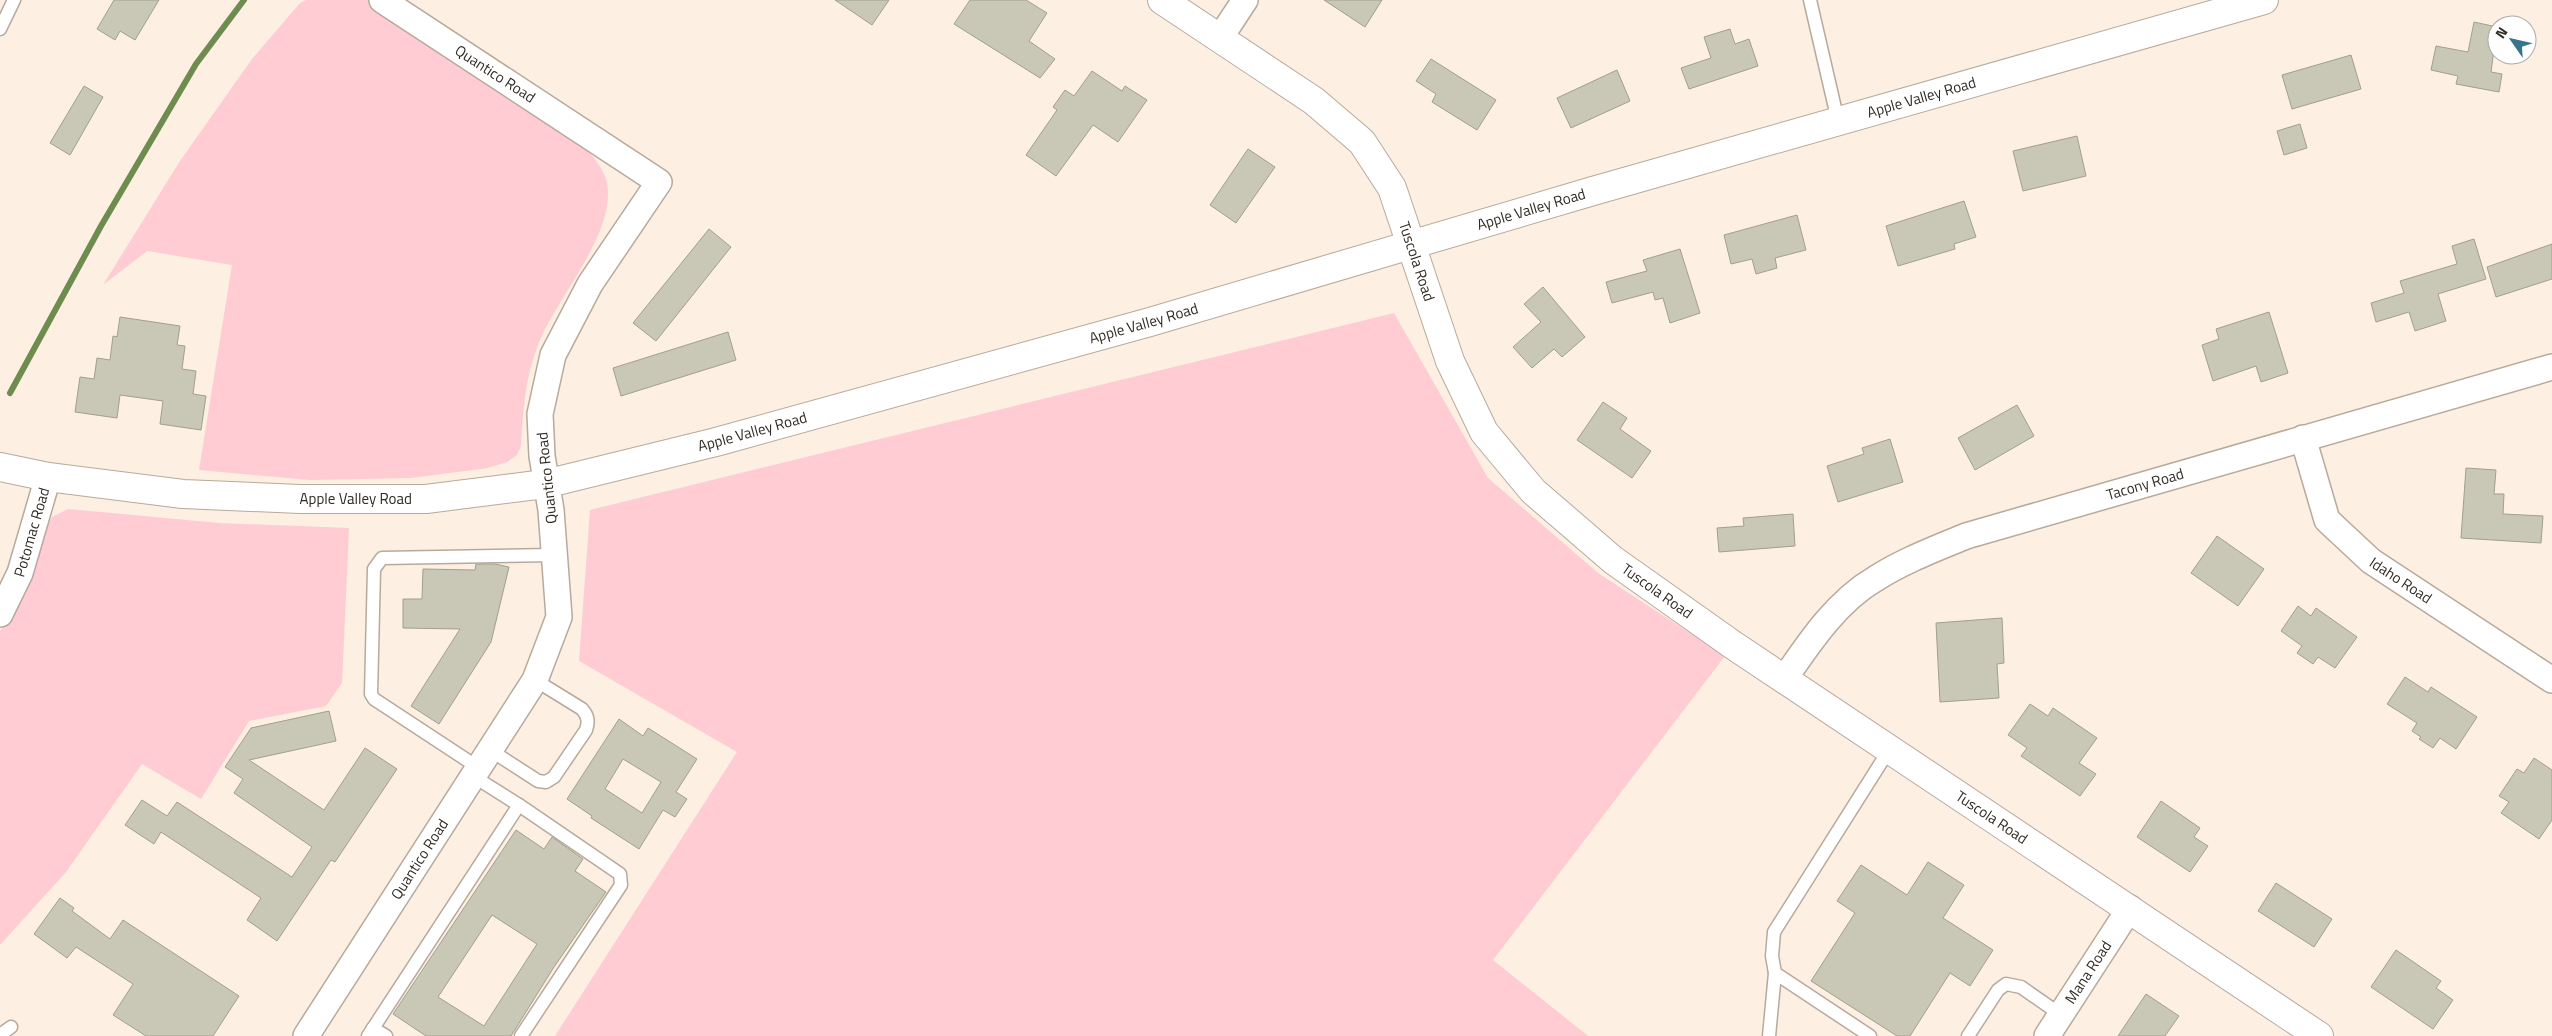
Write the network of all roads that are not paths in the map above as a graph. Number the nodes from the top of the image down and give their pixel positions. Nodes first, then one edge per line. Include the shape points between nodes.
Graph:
1 (14, 0) edge
2 (382, 0) edge
3 (1162, 0) edge
4 (1245, 0) edge
5 (1810, 0) edge
6 (2264, 0) edge
7 (0, 29) edge
8 (1220, 38) junction
9 (1838, 121) junction
10 (1411, 243) junction
11 (2552, 367) edge
12 (2303, 438) junction
13 (0, 467) edge
14 (48, 477) junction
15 (545, 484) junction
16 (554, 555) junction
17 (0, 614) edge
18 (1784, 678) junction
19 (535, 680) junction
20 (2552, 680) edge
21 (1889, 750) junction
22 (481, 765) junction
23 (519, 806) junction
24 (2130, 908) junction
25 (1775, 973) junction
26 (2061, 1015) junction
27 (11, 1027) dead end
28 (370, 1032) edge
29 (312, 1034) edge
30 (0, 1035) edge
31 (386, 1036) edge
32 (521, 1036) edge
33 (1769, 1036) edge
34 (1870, 1036) edge
35 (1968, 1036) edge
36 (2048, 1036) edge
37 (2319, 1036) edge

1 - 7 lane
2 - 15 street, Quantico Road via 659,182 590,284 553,355 540,414
3 - 8 main road, Tuscola Road
4 - 8 street
5 - 9 lane
6 - 9 main road, Apple Valley Road
8 - 10 main road, Tuscola Road via 1314,101 1362,142 1392,188
9 - 10 main road, Apple Valley Road
10 - 15 main road, Apple Valley Road via 1150,322 716,442
10 - 18 main road, Tuscola Road via 1450,361 1484,432 1533,491 1613,560
11 - 12 street, Tacony Road
12 - 18 street, Tacony Road via 1966,536 1919,557 1874,579 1846,602
12 - 20 street, Idaho Road via 2327,520 2371,561
13 - 14 main road, Apple Valley Road
14 - 15 main road, Apple Valley Road via 183,494 300,500 426,498
14 - 17 street, Potomac Road via 20,573
15 - 16 street, Quantico Road via 551,510
16 - 19 street, Quantico Road via 559,617
16 - 22 lane via 382,558 374,569 374,699
18 - 21 main road, Tuscola Road
19 - 22 street, Quantico Road
19 - 22 lane via 582,709 589,723 586,730 554,777 546,782
21 - 24 main road, Tuscola Road
21 - 25 lane via 1774,932 1772,956
22 - 23 lane
22 - 29 street, Quantico Road
23 - 28 lane
23 - 32 lane via 620,874 622,879
24 - 26 street, Mana Road
24 - 37 main road, Tuscola Road
25 - 33 lane
25 - 34 lane
26 - 35 lane via 2021,987 2006,984 1998,990
26 - 36 street, Mana Road
27 - 30 lane
28 - 31 lane

